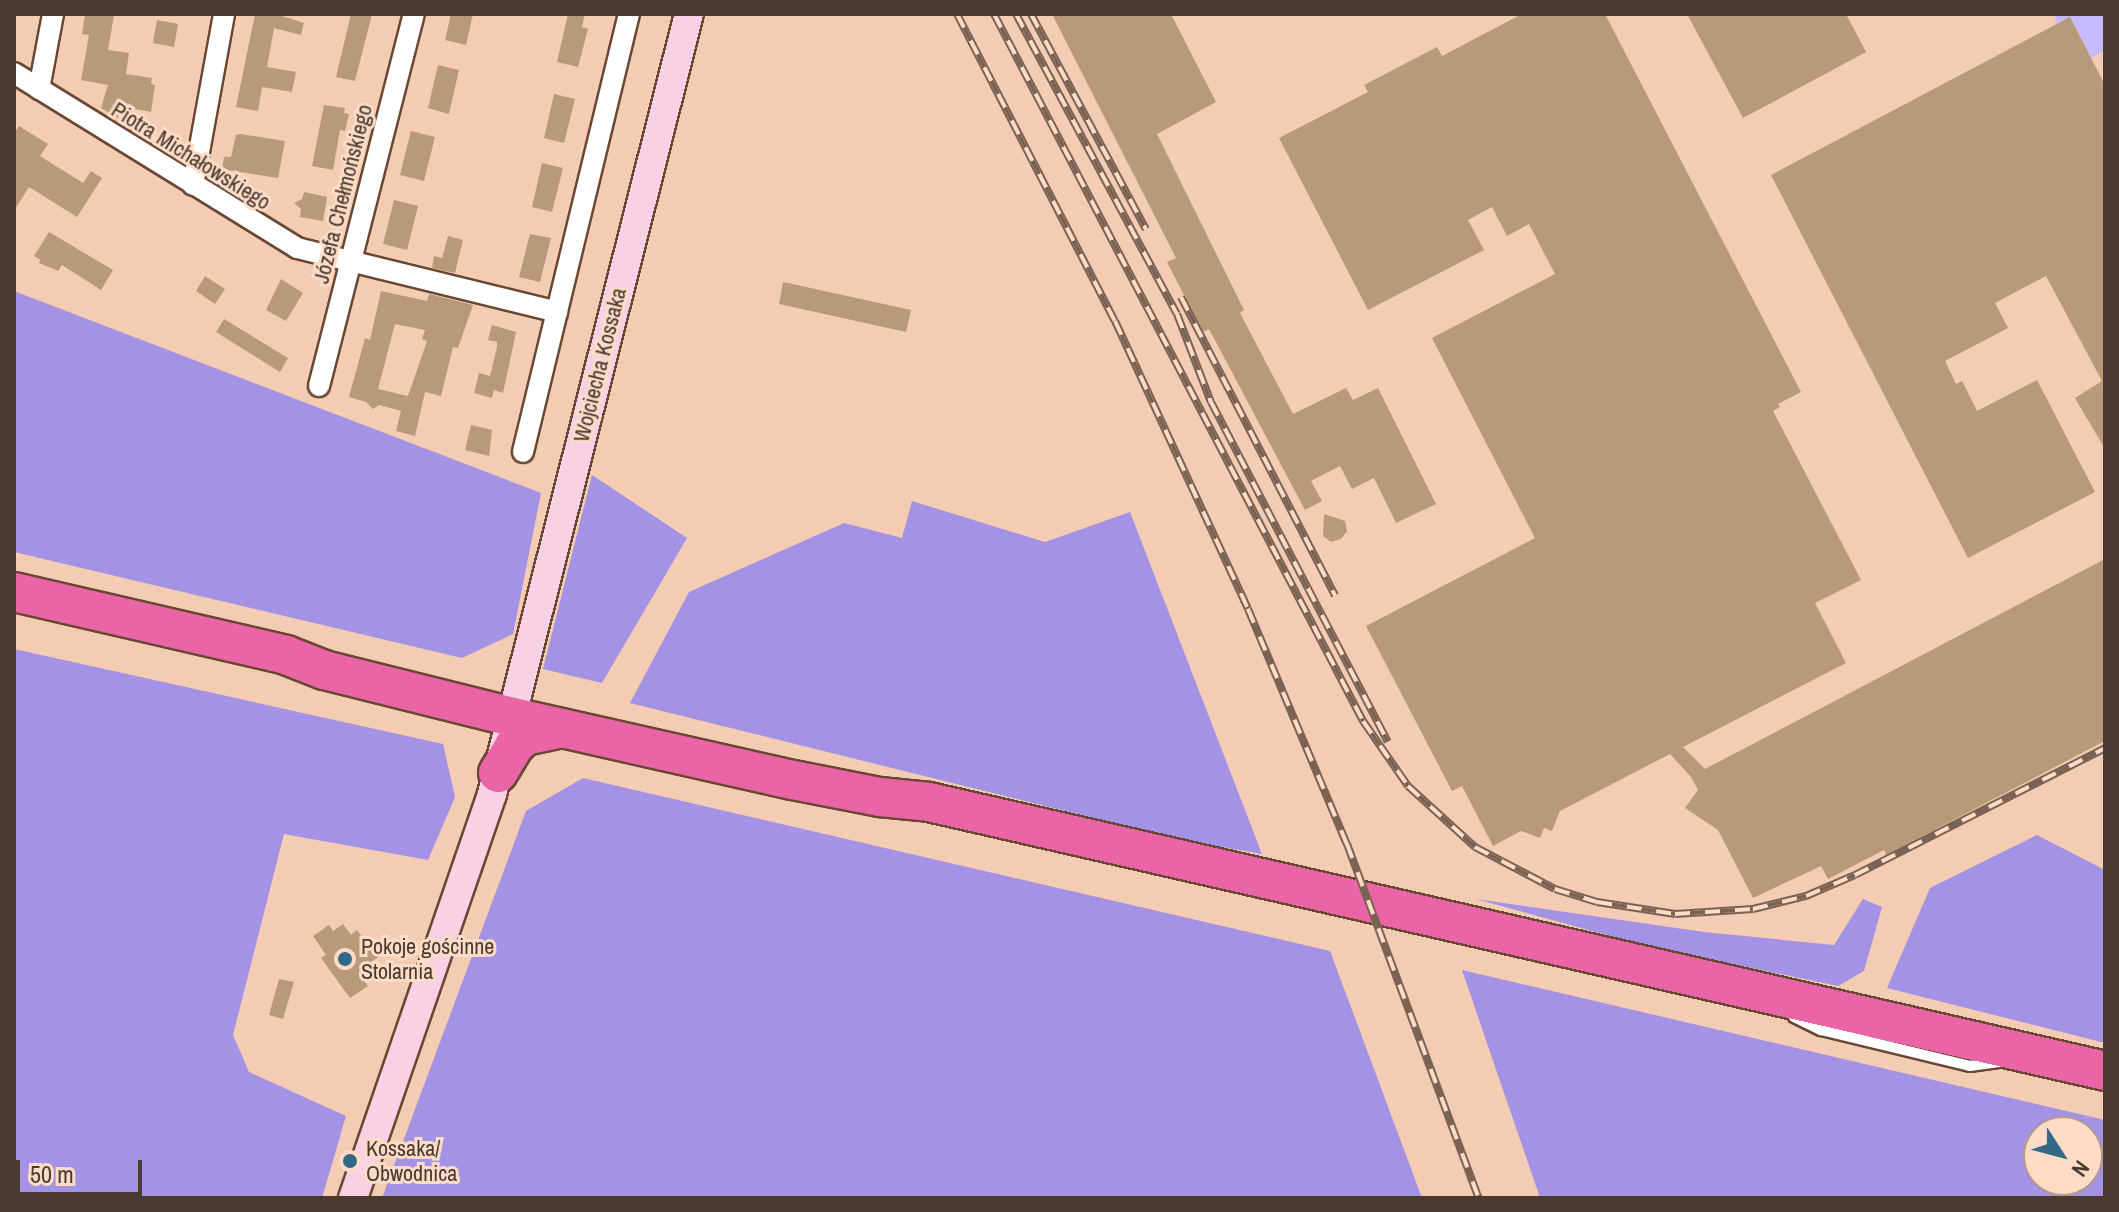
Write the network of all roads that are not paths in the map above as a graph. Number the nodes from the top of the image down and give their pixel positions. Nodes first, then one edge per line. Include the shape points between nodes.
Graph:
1 (53, 14) edge
2 (224, 14) edge
3 (414, 14) edge
4 (629, 14) edge
5 (689, 14) edge
6 (14, 73) edge
7 (39, 89) junction
8 (193, 185) junction
9 (351, 264) junction
10 (557, 312) junction
11 (319, 386) dead end
12 (523, 452) dead end
13 (14, 592) edge
14 (504, 708) junction
15 (562, 728) junction
16 (500, 765) junction
17 (929, 802) junction
18 (2099, 1072) edge
19 (353, 1198) edge

1 - 7 street
2 - 8 street
3 - 9 street, Józefa Chełmońskiego
4 - 10 street
5 - 14 street, Wojciecha Kossaka
6 - 7 street, Piotra Michałowskiego
7 - 8 street, Piotra Michałowskiego
8 - 9 street, Piotra Michałowskiego via 297,248
9 - 10 street, Piotra Michałowskiego
9 - 11 street, Józefa Chełmońskiego
10 - 12 street
13 - 14 highway via 286,655 324,670
14 - 15 highway
14 - 16 highway
14 - 17 highway via 885,784
15 - 16 highway via 525,736
15 - 17 highway via 793,780
16 - 19 street
17 - 18 highway

